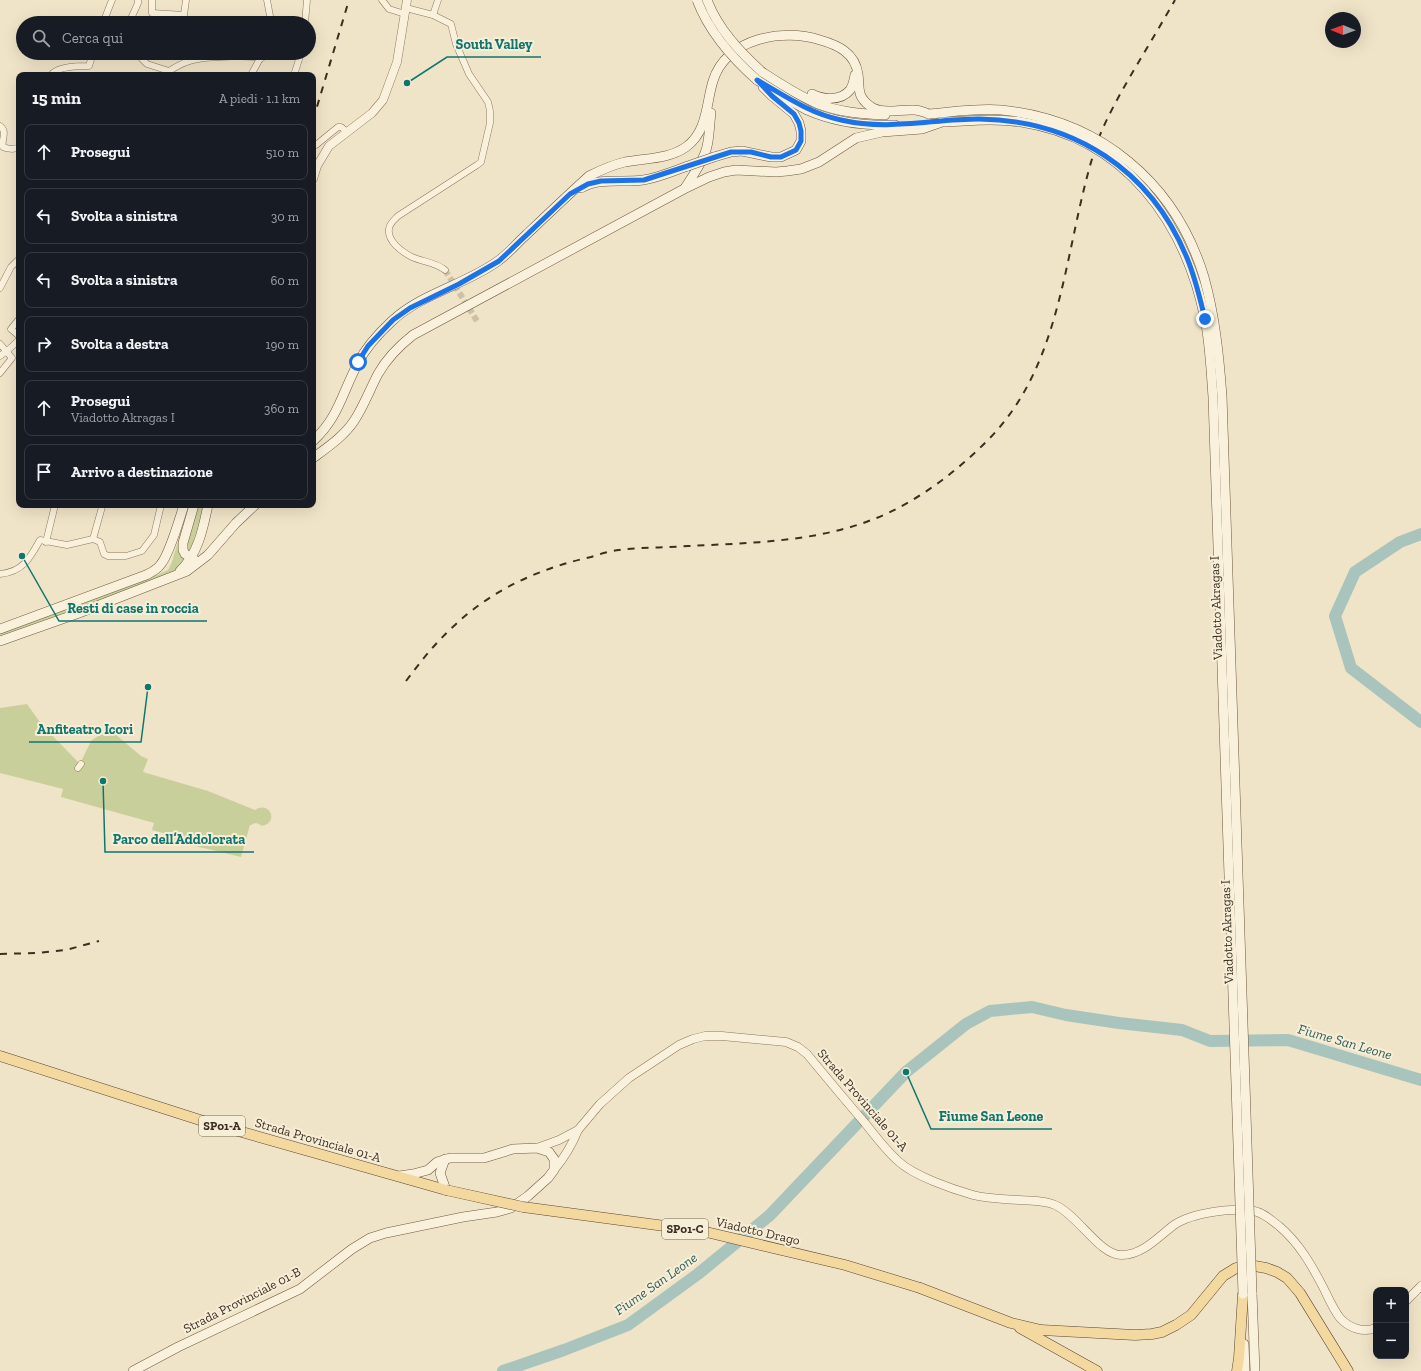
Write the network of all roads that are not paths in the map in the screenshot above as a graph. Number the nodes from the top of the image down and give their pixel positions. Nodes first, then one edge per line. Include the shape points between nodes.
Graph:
1 (112, 0) edge
2 (138, 0) edge
3 (152, 0) edge
4 (186, 0) edge
5 (267, 0) edge
6 (307, 0) edge
7 (382, 0) edge
8 (438, 0) edge
9 (697, 0) edge
10 (707, 0) edge
11 (406, 7) edge
12 (433, 15) junction
13 (106, 16) edge
14 (132, 16) edge
15 (270, 16) edge
16 (306, 16) edge
17 (91, 60) edge
18 (143, 60) edge
19 (195, 60) edge
20 (260, 60) edge
21 (299, 60) edge
22 (856, 66) junction
23 (53, 72) edge
24 (166, 72) edge
25 (169, 72) edge
26 (253, 72) edge
27 (295, 72) edge
28 (759, 76) junction
29 (711, 92) junction
30 (929, 114) junction
31 (942, 122) junction
32 (0, 126) edge
33 (346, 131) junction
34 (316, 145) edge
35 (16, 148) edge
36 (316, 169) edge
37 (684, 189) junction
38 (570, 194) junction
39 (16, 262) edge
40 (445, 270) tunnel mouth
41 (0, 288) edge
42 (16, 323) edge
43 (16, 333) edge
44 (16, 343) edge
45 (0, 344) edge
46 (7, 351) junction
47 (0, 356) edge
48 (16, 357) edge
49 (12, 358) junction
50 (0, 373) edge
51 (316, 438) edge
52 (316, 456) edge
53 (54, 508) edge
54 (102, 508) edge
55 (160, 508) edge
56 (183, 508) edge
57 (193, 508) edge
58 (207, 508) edge
59 (252, 508) edge
60 (93, 539) junction
61 (43, 541) junction
62 (191, 559) junction
63 (201, 561) junction
64 (0, 574) edge
65 (175, 576) junction
66 (0, 629) edge
67 (0, 641) edge
68 (0, 1056) edge
69 (578, 1130) junction
70 (537, 1148) junction
71 (445, 1159) junction
72 (428, 1170) junction
73 (554, 1170) junction
74 (440, 1173) junction
75 (398, 1177) junction
76 (430, 1186) junction
77 (446, 1190) junction
78 (1421, 1286) edge
79 (1248, 1294) junction
80 (1409, 1299) edge
81 (1011, 1323) junction
82 (1373, 1329) edge
83 (133, 1371) edge
84 (1096, 1371) edge
85 (1237, 1371) edge
86 (1245, 1371) edge
87 (1255, 1371) edge
88 (1348, 1371) edge

1 - 13 street
2 - 14 street
3 - 4 street via 152,13 184,14
5 - 15 street
6 - 16 street
7 - 11 street via 393,12
8 - 12 street
9 - 28 main road, bridge via 718,39 742,67
10 - 28 main road, bridge via 726,34
11 - 12 street
11 - 33 street via 397,62 383,100 372,113
12 - 40 street via 451,24 456,44 469,74 488,102 490,111 482,159 477,165 398,216 388,229 390,237 398,247 414,258 436,264
17 - 23 street via 89,66 65,67
18 - 24 street
19 - 25 street
20 - 26 street
21 - 27 street
22 - 28 main road via 850,89 845,94 830,99
22 - 29 main road via 852,57 837,46 802,36 772,36 749,43 726,59 712,82
22 - 30 main road via 859,93 870,106 879,110 915,110
28 - 30 main road via 815,102 843,111 887,116
28 - 31 main road via 808,110 842,121 886,125
28 - 38 main road, bridge via 772,96 794,114 799,123 801,141 796,150 781,157 742,151 731,152 644,180 601,181 588,184
29 - 37 main road via 711,113 705,153
29 - 38 main road via 705,120 688,146 668,155 606,167 589,176
30 - 79 main road, Viadotto Akragas I, bridge via 986,110 1023,113 1060,122 1104,143 1139,170 1167,200 1184,230 1204,277 1217,336 1222,396
31 - 37 main road via 922,129 882,132 856,138 819,162 802,169 724,172
31 - 79 main road, Viadotto Akragas I, bridge via 978,119 1021,122 1042,127 1078,140 1118,164 1147,192 1169,222 1188,258 1200,300 1208,338 1213,397
32 - 35 street via 4,132 3,147
33 - 34 street via 338,127
33 - 36 street via 324,152
37 - 52 main road via 413,335 389,357 354,421 333,444
38 - 51 main road via 499,261 410,308 393,320 368,346 331,420
39 - 41 street
42 - 43 street via 11,329
44 - 46 street
45 - 46 street
46 - 47 street
46 - 49 street
48 - 49 street
49 - 50 street
53 - 61 street
54 - 60 street
55 - 60 street via 154,535 142,551 126,556 108,556 104,554 100,542
56 - 66 main road via 162,564 146,576
57 - 62 main road via 183,546 185,554
58 - 62 main road via 197,547
59 - 63 main road
60 - 61 street via 67,545
61 - 64 street via 19,568
62 - 63 main road
62 - 65 main road
63 - 65 main road
65 - 67 main road
68 - 75 main road, Strada Provinciale 01-A / SP01-A via 203,1121
69 - 70 street, Strada Provinciale 01-A
69 - 73 street, Strada Provinciale 01-B via 572,1144
69 - 82 street, Strada Provinciale 01-A via 600,1104 628,1078 679,1045 693,1039 722,1036 791,1044 807,1054 898,1162 915,1173 961,1191 989,1198 1053,1204 1065,1210 1105,1250 1114,1255 1134,1253 1148,1246 1175,1224 1195,1215 1254,1211 1265,1215 1286,1232 1302,1250 1342,1320 1353,1328
70 - 71 main road, Strada Provinciale 01-A via 513,1149 484,1158
70 - 73 main road via 549,1152 554,1159
71 - 72 main road
71 - 74 main road
72 - 75 main road
72 - 76 main road
73 - 83 main road, Strada Provinciale 01-B via 528,1196 511,1208 370,1238 300,1288
74 - 76 main road
74 - 77 main road
75 - 76 main road, Strada Provinciale 01-A / SP01-A
76 - 77 main road, Strada Provinciale 01-A / SP01-A
77 - 81 main road, Viadotto Drago / SP01-C, bridge via 523,1207 702,1231 845,1265 920,1288
78 - 80 street
79 - 85 main road
79 - 86 main road
79 - 87 main road
81 - 84 main road
81 - 88 main road via 1061,1332 1135,1335 1162,1332 1191,1315 1223,1276 1236,1268 1249,1265 1266,1268 1287,1278 1300,1293

